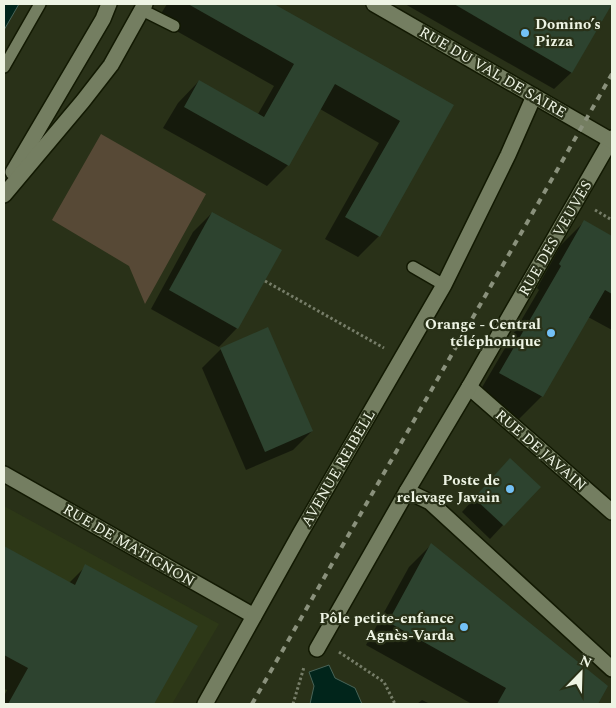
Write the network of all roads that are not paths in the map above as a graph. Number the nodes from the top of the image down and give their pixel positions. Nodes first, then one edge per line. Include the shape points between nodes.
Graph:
1 (40, 4) edge
2 (109, 4) edge
3 (374, 4) edge
4 (143, 7) edge
5 (174, 26) dead end
6 (4, 67) edge
7 (534, 96) junction
8 (612, 140) edge
9 (4, 188) edge
10 (4, 195) edge
11 (413, 267) dead end
12 (444, 286) junction
13 (469, 387) junction
14 (4, 474) edge
15 (407, 491) junction
16 (612, 512) edge
17 (254, 616) junction
18 (320, 645) road end
19 (612, 669) edge
20 (205, 704) edge

1 - 6 lane
2 - 9 street
3 - 7 street, RUE DU VAL DE SAIRE
4 - 5 lane
4 - 10 street via 111,65
7 - 8 street, RUE DU VAL DE SAIRE
7 - 12 street, AVENUE REIBELL
8 - 13 street, RUE DES VEUVES
11 - 12 lane
12 - 17 street, AVENUE REIBELL
13 - 15 street, RUE DES VEUVES
13 - 16 street, RUE DE JAVAIN
14 - 17 street, RUE DE MATIGNON
15 - 18 street, RUE DES VEUVES
15 - 19 street via 430,502
17 - 20 street, AVENUE REIBELL

